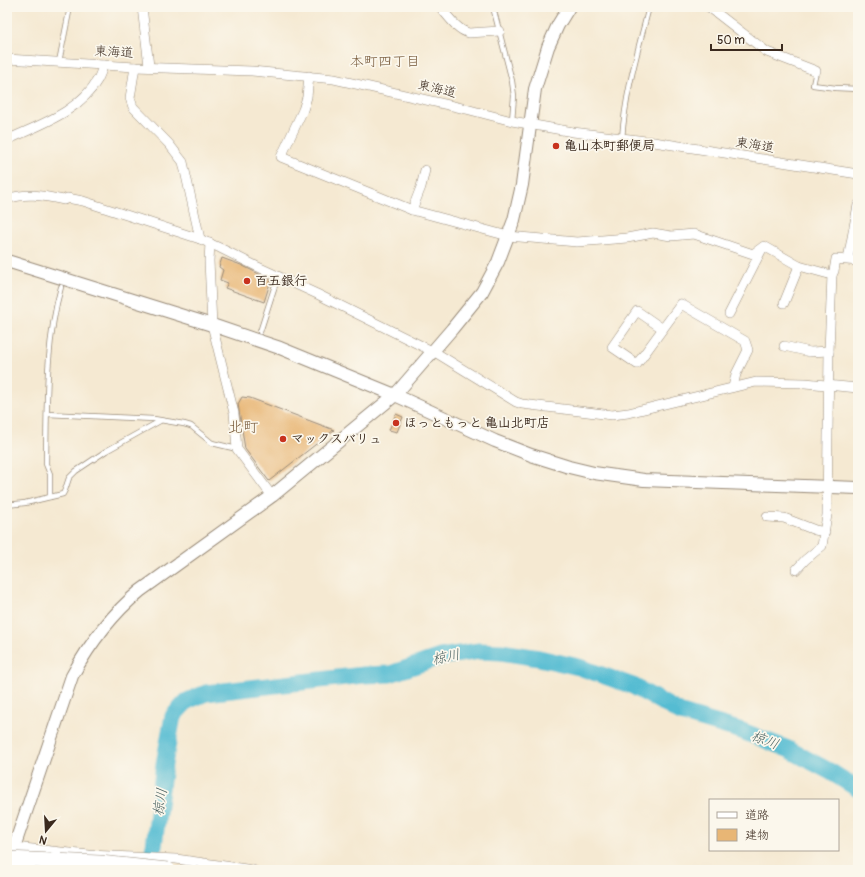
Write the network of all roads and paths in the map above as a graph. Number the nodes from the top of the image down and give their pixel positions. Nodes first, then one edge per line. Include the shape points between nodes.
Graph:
1 (70, 7) edge
2 (142, 7) edge
3 (440, 7) edge
4 (493, 7) edge
5 (569, 7) edge
6 (649, 7) edge
7 (709, 7) edge
8 (500, 31) junction
9 (7, 59) edge
10 (59, 62) junction
11 (104, 65) junction
12 (149, 66) junction
13 (135, 67) junction
14 (816, 71) joint
15 (309, 76) junction
16 (858, 89) edge
17 (512, 121) junction
18 (530, 124) junction
19 (622, 139) junction
20 (7, 140) edge
21 (425, 170) dead end
22 (858, 174) edge
23 (7, 199) edge
24 (858, 206) edge
25 (412, 210) junction
26 (508, 236) junction
27 (200, 239) junction
28 (210, 243) junction
29 (764, 246) junction
30 (848, 259) junction
31 (7, 261) edge
32 (858, 261) edge
33 (799, 266) junction
34 (832, 275) junction
35 (278, 276) junction
36 (61, 288) dead end
37 (784, 303) dead end
38 (729, 314) dead end
39 (212, 325) junction
40 (663, 329) junction
41 (260, 332) dead end
42 (784, 346) dead end
43 (432, 351) junction
44 (829, 351) junction
45 (829, 385) junction
46 (733, 387) junction
47 (858, 388) edge
48 (395, 395) junction
49 (47, 414) junction
50 (160, 421) junction
51 (237, 449) junction
52 (828, 487) junction
53 (858, 488) edge
54 (272, 496) junction
55 (50, 497) junction
56 (7, 505) edge
57 (767, 517) dead end
58 (825, 532) junction
59 (796, 570) dead end
60 (9, 851) edge
61 (167, 865) edge
62 (7, 868) edge
63 (253, 870) edge

1 - 10 lane
2 - 12 street
3 - 8 street via 465,32
4 - 8 lane
5 - 18 street via 541,68
6 - 19 lane via 633,72
7 - 14 street via 767,52
8 - 17 lane via 514,96
9 - 10 street, 東海道
10 - 11 street, 東海道
11 - 13 street, 東海道
11 - 20 street via 98,79 79,102
12 - 13 street, 東海道
12 - 15 street, 東海道
13 - 27 street via 130,98 133,107 183,162
14 - 16 lane via 813,85
15 - 17 street, 東海道 via 376,88
15 - 25 street via 303,110 281,157
17 - 18 street, 東海道
18 - 19 street, 東海道
18 - 26 street via 519,202
19 - 22 street, 東海道
21 - 25 street
23 - 27 street via 31,195 64,200 67,198
24 - 30 street
25 - 26 street
26 - 29 street via 576,242 653,233 671,236 694,234 753,254
26 - 43 street via 482,292
27 - 28 street
28 - 35 street
28 - 39 street
29 - 33 street
29 - 38 street
30 - 32 street
30 - 34 street via 836,259
31 - 39 street
33 - 34 street
33 - 37 street
34 - 44 street
35 - 41 lane
35 - 43 street
36 - 49 lane via 55,309
39 - 48 street via 280,348
39 - 51 street via 234,412
40 - 40 street via 637,364 612,347 637,311
40 - 46 street via 681,304 745,341 748,350 736,374
42 - 44 street via 810,352
43 - 46 street via 516,402 612,415
43 - 48 street
44 - 45 street
45 - 46 street via 756,382
45 - 47 street
45 - 52 street
48 - 52 street via 531,455 594,473 644,480
48 - 54 street
49 - 50 lane
49 - 55 lane via 46,464 50,474
50 - 51 lane via 191,426 212,442
50 - 55 lane via 76,471 68,478 63,494
51 - 54 street
52 - 53 street
52 - 58 street
54 - 60 street via 140,591 98,634 72,676
55 - 56 lane
57 - 58 street via 784,518
58 - 59 street via 822,546
60 - 61 highway, bridge via 100,864
60 - 61 street via 141,857
60 - 62 street
61 - 63 street via 176,859

